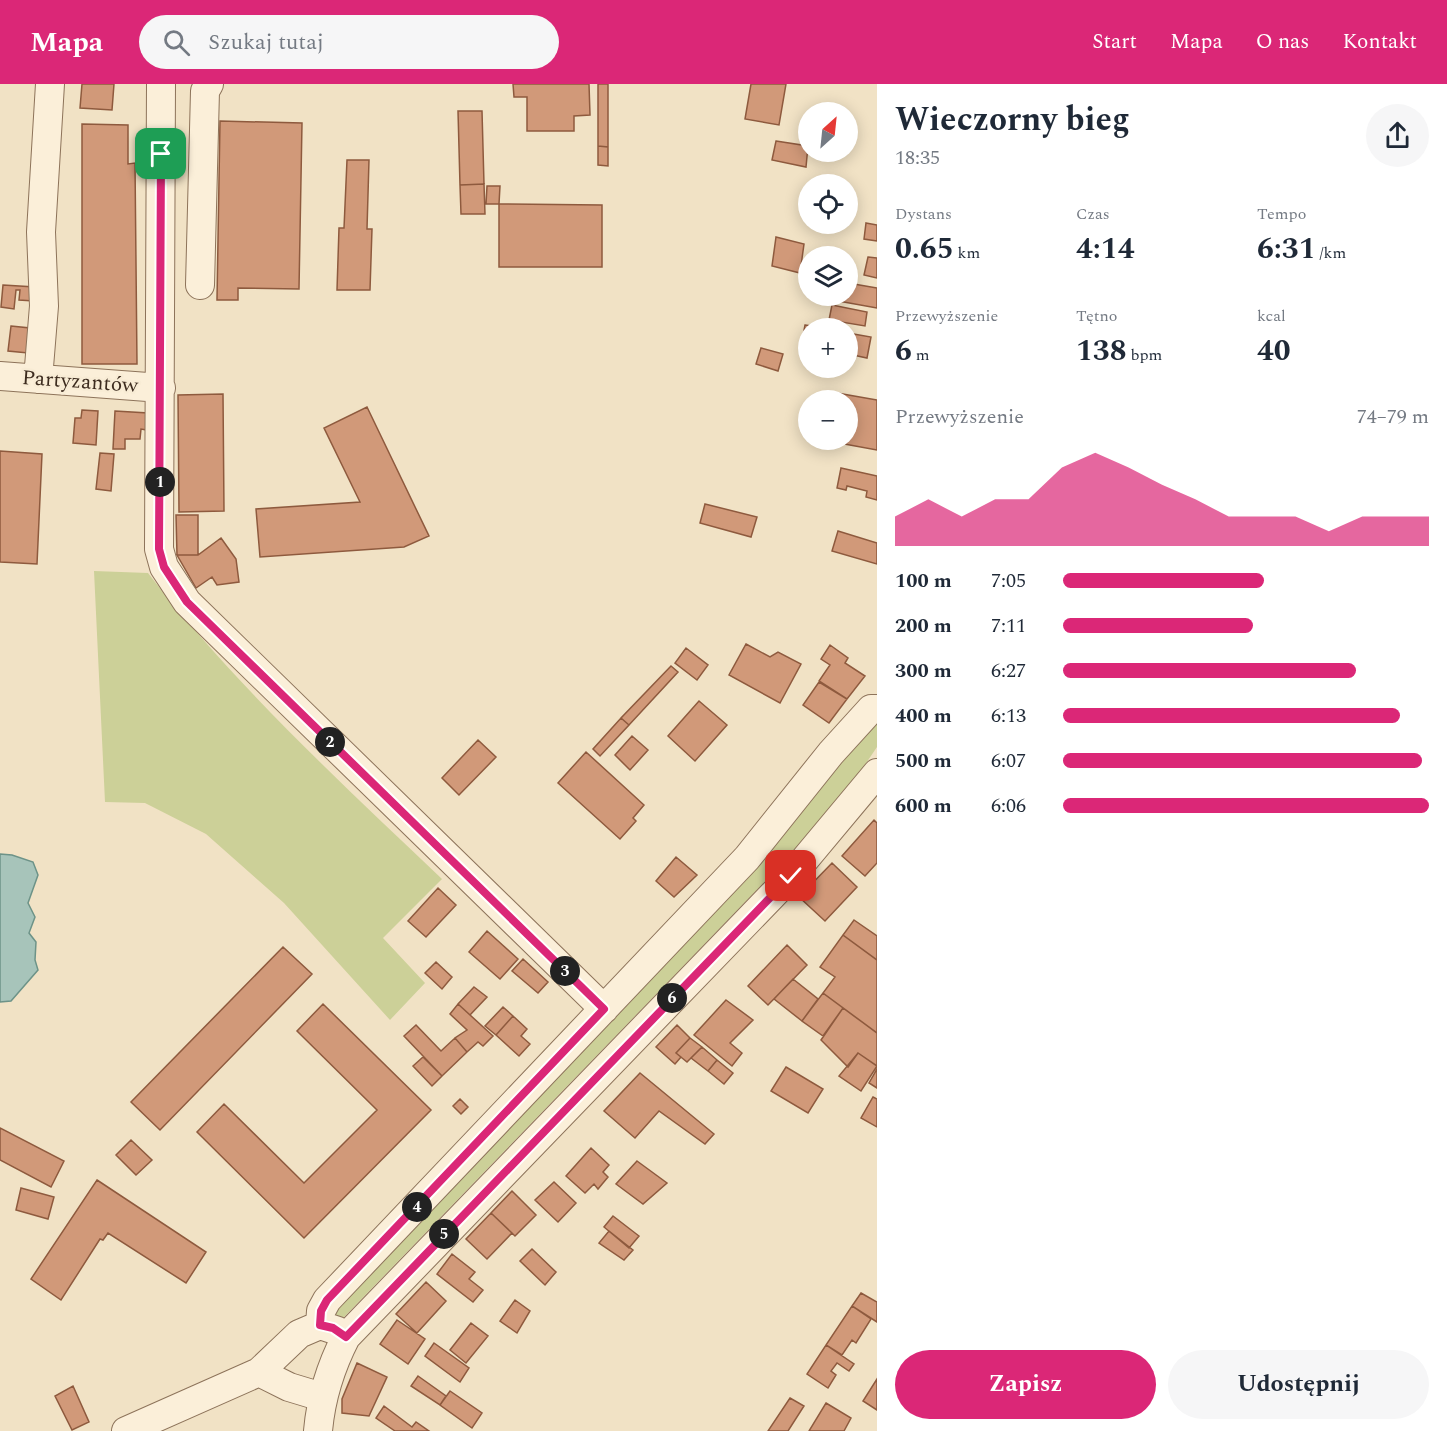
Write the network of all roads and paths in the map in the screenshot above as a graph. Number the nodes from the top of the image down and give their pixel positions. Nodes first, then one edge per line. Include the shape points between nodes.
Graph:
1 (50, 84) edge
2 (161, 84) edge
3 (210, 84) edge
4 (200, 285) dead end
5 (0, 376) edge
6 (38, 379) junction
7 (161, 388) junction
8 (877, 709) edge
9 (877, 773) edge
10 (604, 1009) junction
11 (320, 1325) junction
12 (346, 1337) junction
13 (259, 1372) junction
14 (322, 1397) junction
15 (126, 1431) edge
16 (318, 1431) edge

1 - 6 street via 41,232 44,306
2 - 7 street
3 - 4 street via 205,92
5 - 6 street, Partyzantów
6 - 7 street, Partyzantów
7 - 10 street via 159,549 173,584
8 - 10 street via 871,709 747,858
9 - 12 street via 791,876
10 - 11 street via 327,1300
11 - 12 street
11 - 13 street via 299,1334
12 - 14 street via 329,1371
13 - 14 street
13 - 15 street
14 - 16 street

